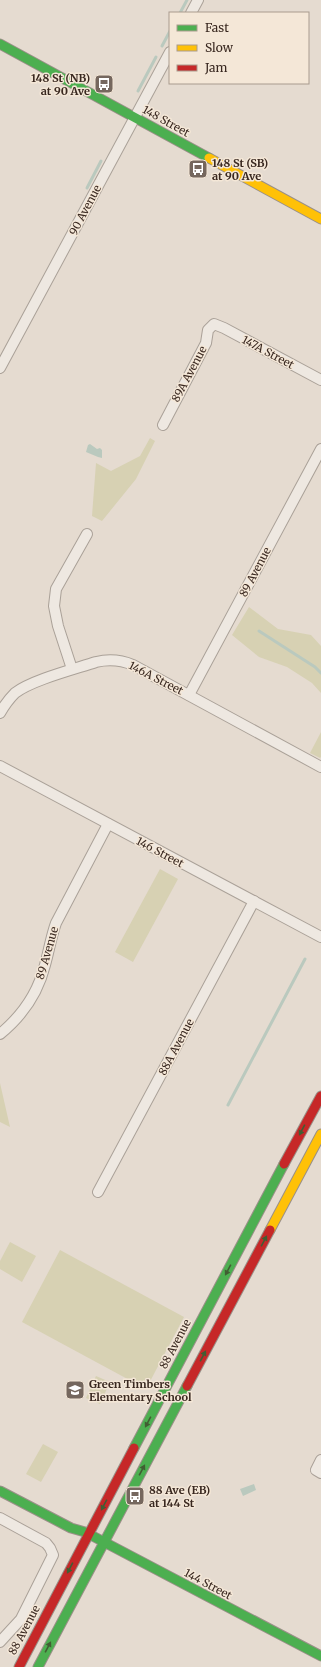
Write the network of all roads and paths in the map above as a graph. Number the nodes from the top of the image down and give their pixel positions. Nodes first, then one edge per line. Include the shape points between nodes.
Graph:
1 (198, 0) edge
2 (192, 12) edge
3 (0, 44) edge
4 (169, 54) edge
5 (135, 118) junction
6 (321, 219) edge
7 (214, 324) joint
8 (0, 368) edge
9 (321, 380) edge
10 (163, 424) dead end
11 (321, 449) edge
12 (87, 534) dead end
13 (72, 670) junction
14 (189, 695) junction
15 (0, 713) edge
16 (0, 766) edge
17 (321, 767) edge
18 (108, 824) junction
19 (254, 901) junction
20 (321, 937) edge
21 (0, 1034) edge
22 (321, 1096) edge
23 (321, 1134) edge
24 (98, 1192) dead end
25 (321, 1460) edge
26 (321, 1473) edge
27 (0, 1482) edge
28 (0, 1491) edge
29 (0, 1518) edge
30 (87, 1533) junction
31 (104, 1542) junction
32 (0, 1642) edge
33 (321, 1656) edge
34 (19, 1667) edge
35 (38, 1667) edge

1 - 2 street
3 - 5 main road, 148 Street
4 - 5 street, 90 Avenue
5 - 6 main road, 148 Street
5 - 8 street, 90 Avenue
7 - 9 street, 147A Street
7 - 10 street, 89A Avenue via 208,330 206,343
11 - 14 street, 89 Avenue
12 - 13 street via 56,589 54,606
13 - 14 street, 146A Street via 105,660 123,662
13 - 15 street via 25,687 9,700
14 - 17 street, 146A Street
16 - 18 street, 146 Street
18 - 19 street, 146 Street
18 - 21 street, 89 Avenue via 56,923 50,937 41,979 34,994 26,1008
19 - 20 street, 146 Street
19 - 24 street, 88A Avenue
22 -> 30 main road, 88 Avenue
31 -> 23 main road
25 - 26 street via 316,1470
27 - 30 main road, 144 Street via 75,1522
28 - 30 main road, 144 Street via 71,1528
29 - 32 street via 46,1543 53,1555 21,1619
30 - 31 main road, 144 Street
30 -> 34 main road, 88 Avenue
31 - 33 main road, 144 Street
35 -> 31 main road

